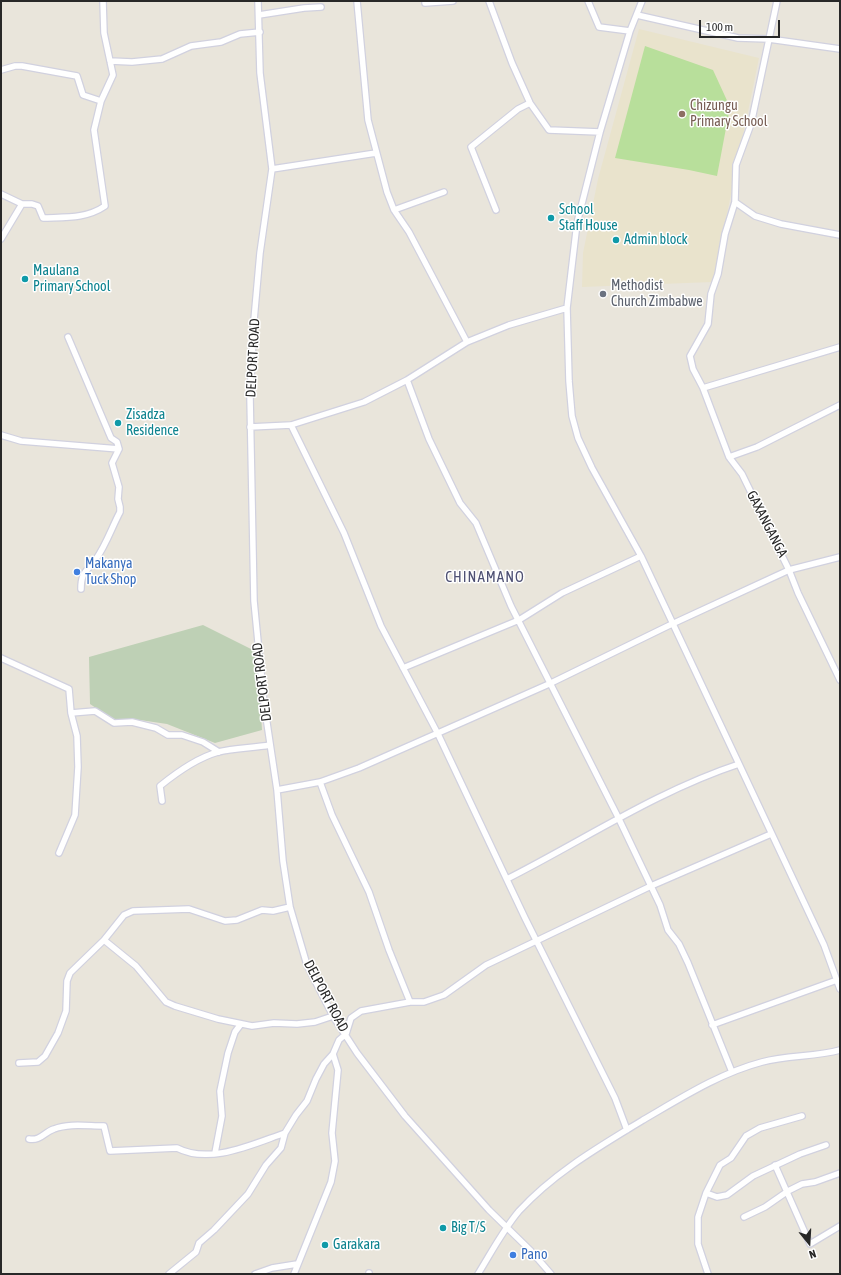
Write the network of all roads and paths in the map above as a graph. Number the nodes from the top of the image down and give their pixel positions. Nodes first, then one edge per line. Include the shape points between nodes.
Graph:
1 (103, 1) edge
2 (258, 1) edge
3 (357, 1) edge
4 (453, 1) edge
5 (491, 1) edge
6 (588, 1) edge
7 (642, 1) edge
8 (777, 1) edge
9 (425, 3) dead end
10 (321, 7) dead end
11 (259, 15) junction
12 (637, 15) junction
13 (630, 31) junction
14 (260, 32) junction
15 (769, 39) junction
16 (840, 49) edge
17 (110, 61) junction
18 (1, 70) edge
19 (101, 101) junction
20 (530, 103) junction
21 (600, 132) junction
22 (376, 153) junction
23 (272, 169) junction
24 (444, 192) dead end
25 (1, 194) edge
26 (735, 202) junction
27 (22, 204) junction
28 (394, 210) junction
29 (496, 210) dead end
30 (840, 235) edge
31 (1, 239) edge
32 (567, 308) junction
33 (68, 337) dead end
34 (467, 342) junction
35 (840, 347) edge
36 (407, 380) junction
37 (703, 388) junction
38 (840, 404) edge
39 (291, 425) junction
40 (250, 427) junction
41 (1, 435) edge
42 (119, 449) junction
43 (729, 457) junction
44 (641, 556) junction
45 (840, 557) edge
46 (789, 570) junction
47 (81, 589) dead end
48 (519, 620) junction
49 (672, 624) junction
50 (1, 658) edge
51 (403, 668) junction
52 (838, 669) edge
53 (840, 680) edge
54 (549, 684) junction
55 (71, 713) junction
56 (438, 734) junction
57 (270, 745) junction
58 (219, 752) junction
59 (739, 764) junction
60 (320, 782) junction
61 (277, 790) junction
62 (162, 801) dead end
63 (618, 817) junction
64 (771, 834) junction
65 (60, 853) dead end
66 (507, 879) junction
67 (651, 886) junction
68 (290, 907) junction
69 (104, 940) junction
70 (536, 941) junction
71 (837, 980) junction
72 (840, 989) edge
73 (410, 1002) junction
74 (333, 1016) junction
75 (241, 1024) junction
76 (712, 1025) junction
77 (346, 1034) junction
78 (840, 1050) edge
79 (333, 1054) junction
80 (19, 1063) dead end
81 (732, 1072) junction
82 (802, 1116) dead end
83 (627, 1130) junction
84 (285, 1133) junction
85 (29, 1139) dead end
86 (826, 1145) dead end
87 (215, 1154) junction
88 (775, 1165) junction
89 (840, 1173) edge
90 (788, 1190) junction
91 (706, 1193) junction
92 (744, 1217) dead end
93 (840, 1226) edge
94 (507, 1227) junction
95 (297, 1264) junction
96 (169, 1274) edge
97 (255, 1274) edge
98 (294, 1274) edge
99 (478, 1274) edge
100 (551, 1274) edge
101 (708, 1274) edge

1 - 17 street via 104,33
2 - 11 street, DELPORT ROAD
3 - 22 street via 365,97
4 - 9 street
5 - 20 street via 512,63
6 - 13 street via 599,27
7 - 12 street
8 - 15 street
10 - 11 street
11 - 14 street, DELPORT ROAD
12 - 13 street
12 - 15 street via 738,38
13 - 21 street
14 - 17 street via 240,34 221,42 191,46 162,59
14 - 23 street, DELPORT ROAD via 260,73
15 - 16 street
15 - 26 street via 751,124 736,165
17 - 19 street via 113,75
18 - 19 street via 22,66 77,76 84,95
19 - 27 street via 94,130 105,206 82,216 43,218 38,206
20 - 21 street via 549,130
20 - 29 street via 518,109 471,147
21 - 32 street via 577,223
22 - 23 street
22 - 28 street
23 - 40 street, DELPORT ROAD via 254,320
24 - 28 street
25 - 27 street
26 - 30 street via 755,216 774,222
26 - 37 street, GAXANGANGA via 711,294 708,324 690,356 693,369
27 - 31 street
28 - 34 street via 409,232
32 - 34 street via 509,325
32 - 44 street via 568,381 572,416 578,438
33 - 42 street via 111,438
34 - 36 street
35 - 37 street
36 - 39 street via 364,402
36 - 48 street via 429,439 460,503 476,523
37 - 43 street, GAXANGANGA
38 - 43 street via 757,447
39 - 40 street
39 - 51 street via 344,533 376,615
40 - 57 street, DELPORT ROAD via 254,601
41 - 42 street via 21,441
42 - 47 street via 112,463 119,487 120,512 95,560 87,568 81,580
43 - 46 street, GAXANGANGA via 742,474
44 - 48 street via 562,593
44 - 49 street
45 - 46 street
46 - 49 street
46 - 52 street, GAXANGANGA via 798,593
48 - 51 street
48 - 54 street
49 - 54 street
49 - 59 street
50 - 55 street via 69,689
51 - 56 street
52 - 53 street, GAXANGANGA
54 - 56 street
54 - 63 street
55 - 58 street via 95,710 114,723 132,722 156,728 168,735 182,735 203,742
55 - 65 street via 77,736 75,815
56 - 60 street
56 - 66 street
57 - 58 street
57 - 61 street, DELPORT ROAD
58 - 62 street via 205,757 160,786
59 - 63 street via 714,772
59 - 64 street
60 - 61 street
60 - 73 street via 332,815 369,892
61 - 68 street, DELPORT ROAD
63 - 66 street
63 - 67 street
64 - 67 street
64 - 71 street via 824,945
66 - 70 street
67 - 70 street
67 - 76 street via 666,926 688,963
68 - 69 street via 273,911 262,910 237,920 225,921 189,909 133,911 124,915
68 - 74 street, DELPORT ROAD via 307,965
69 - 75 street via 136,966 166,1002
69 - 80 street via 70,973 67,981 66,1011 58,1033 45,1056 38,1062
70 - 73 street via 486,965 444,995 424,1002
70 - 83 street via 615,1098
71 - 72 street
71 - 76 street
73 - 77 street via 355,1014 351,1018
74 - 75 street via 297,1024
74 - 77 street, DELPORT ROAD
75 - 87 street via 235,1032 228,1053 220,1092 222,1116
76 - 81 street
77 - 79 street via 339,1040
77 - 94 street, DELPORT ROAD via 387,1095
78 - 81 street via 821,1055 764,1061
79 - 84 street via 316,1079 307,1102
79 - 95 street via 338,1070 332,1133 335,1160 331,1182
81 - 83 street via 680,1098
82 - 91 street via 760,1128 746,1136 731,1158 720,1165
83 - 94 street via 576,1161 537,1194
84 - 87 street via 241,1149
84 - 96 street via 281,1148 266,1165 248,1194 199,1243 196,1252
85 - 87 street via 38,1139 55,1128 78,1125 104,1126 110,1151 178,1148 187,1153
86 - 88 street
88 - 90 street
88 - 91 street via 753,1176 727,1195 717,1197
89 - 90 street
90 - 92 street via 765,1207
90 - 93 street via 810,1244
91 - 101 street via 698,1217 698,1244
94 - 99 street
94 - 100 street, DELPORT ROAD
95 - 97 street
95 - 98 street

